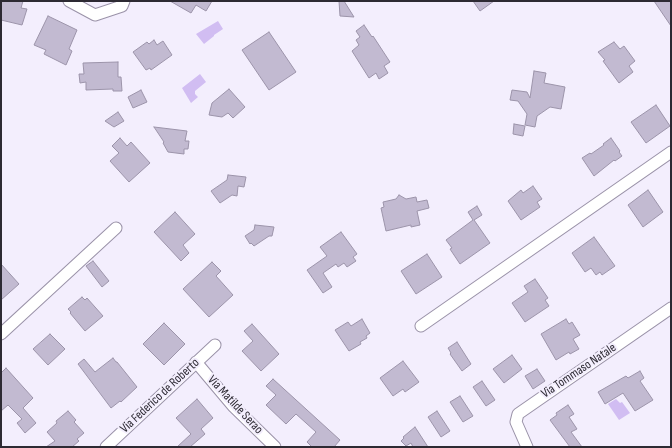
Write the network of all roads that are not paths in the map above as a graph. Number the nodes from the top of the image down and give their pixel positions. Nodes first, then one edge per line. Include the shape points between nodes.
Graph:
1 (69, 1) edge
2 (124, 1) edge
3 (671, 152) edge
4 (116, 228) dead end
5 (671, 308) edge
6 (421, 326) dead end
7 (1, 334) edge
8 (215, 345) dead end
9 (196, 362) junction
10 (106, 447) edge
11 (275, 447) edge
12 (527, 447) edge

1 - 2 street via 96,15 122,6
3 - 6 street
4 - 7 street
5 - 12 street, Via Tommaso Natale via 518,414 516,422
8 - 9 street, Via Federico de Roberto
9 - 10 street, Via Federico de Roberto
9 - 11 street, Via Matilde Serao via 233,406

